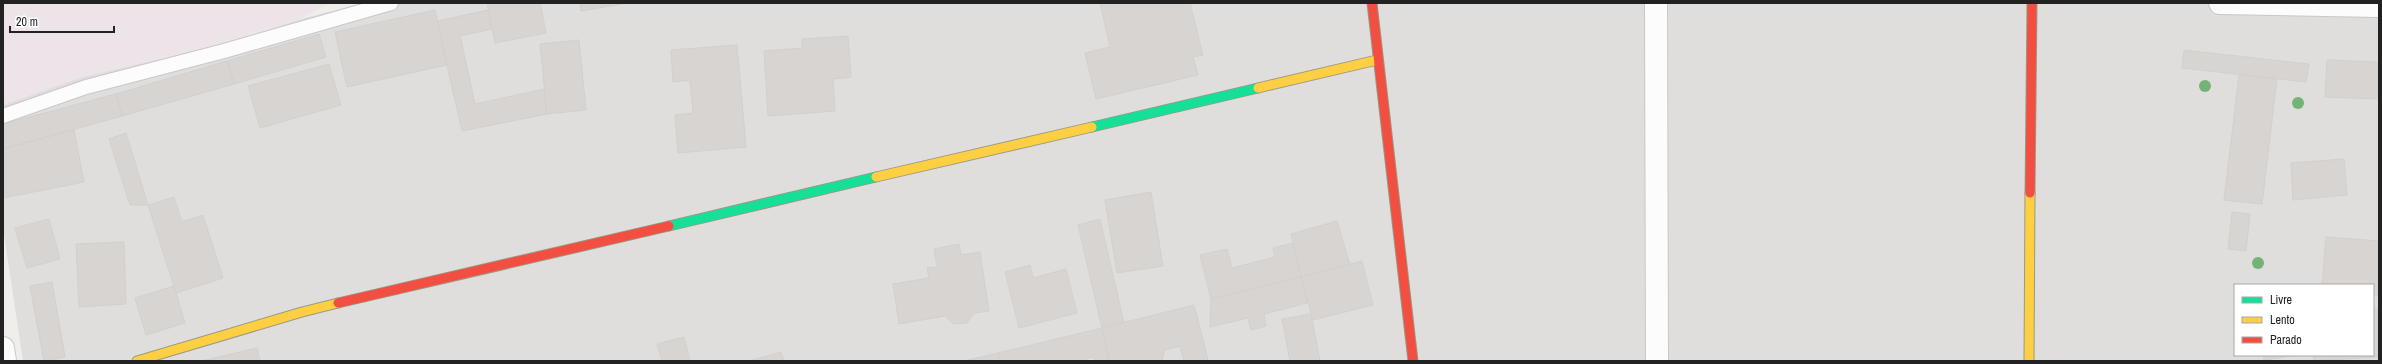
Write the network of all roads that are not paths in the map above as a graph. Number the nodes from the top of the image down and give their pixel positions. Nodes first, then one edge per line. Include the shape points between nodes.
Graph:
1 (391, 3) edge
2 (1372, 3) edge
3 (1656, 3) edge
4 (2032, 3) edge
5 (2220, 3) edge
6 (2379, 6) edge
7 (1377, 60) junction
8 (3, 116) edge
9 (3, 348) edge
10 (5, 361) edge
11 (138, 361) edge
12 (1413, 361) edge
13 (1657, 361) edge
14 (2030, 361) edge

1 - 8 lane via 86,87
2 - 7 street
3 - 13 street
4 - 14 street
5 - 6 street
7 - 11 street via 309,311
7 - 12 street
9 - 10 street

